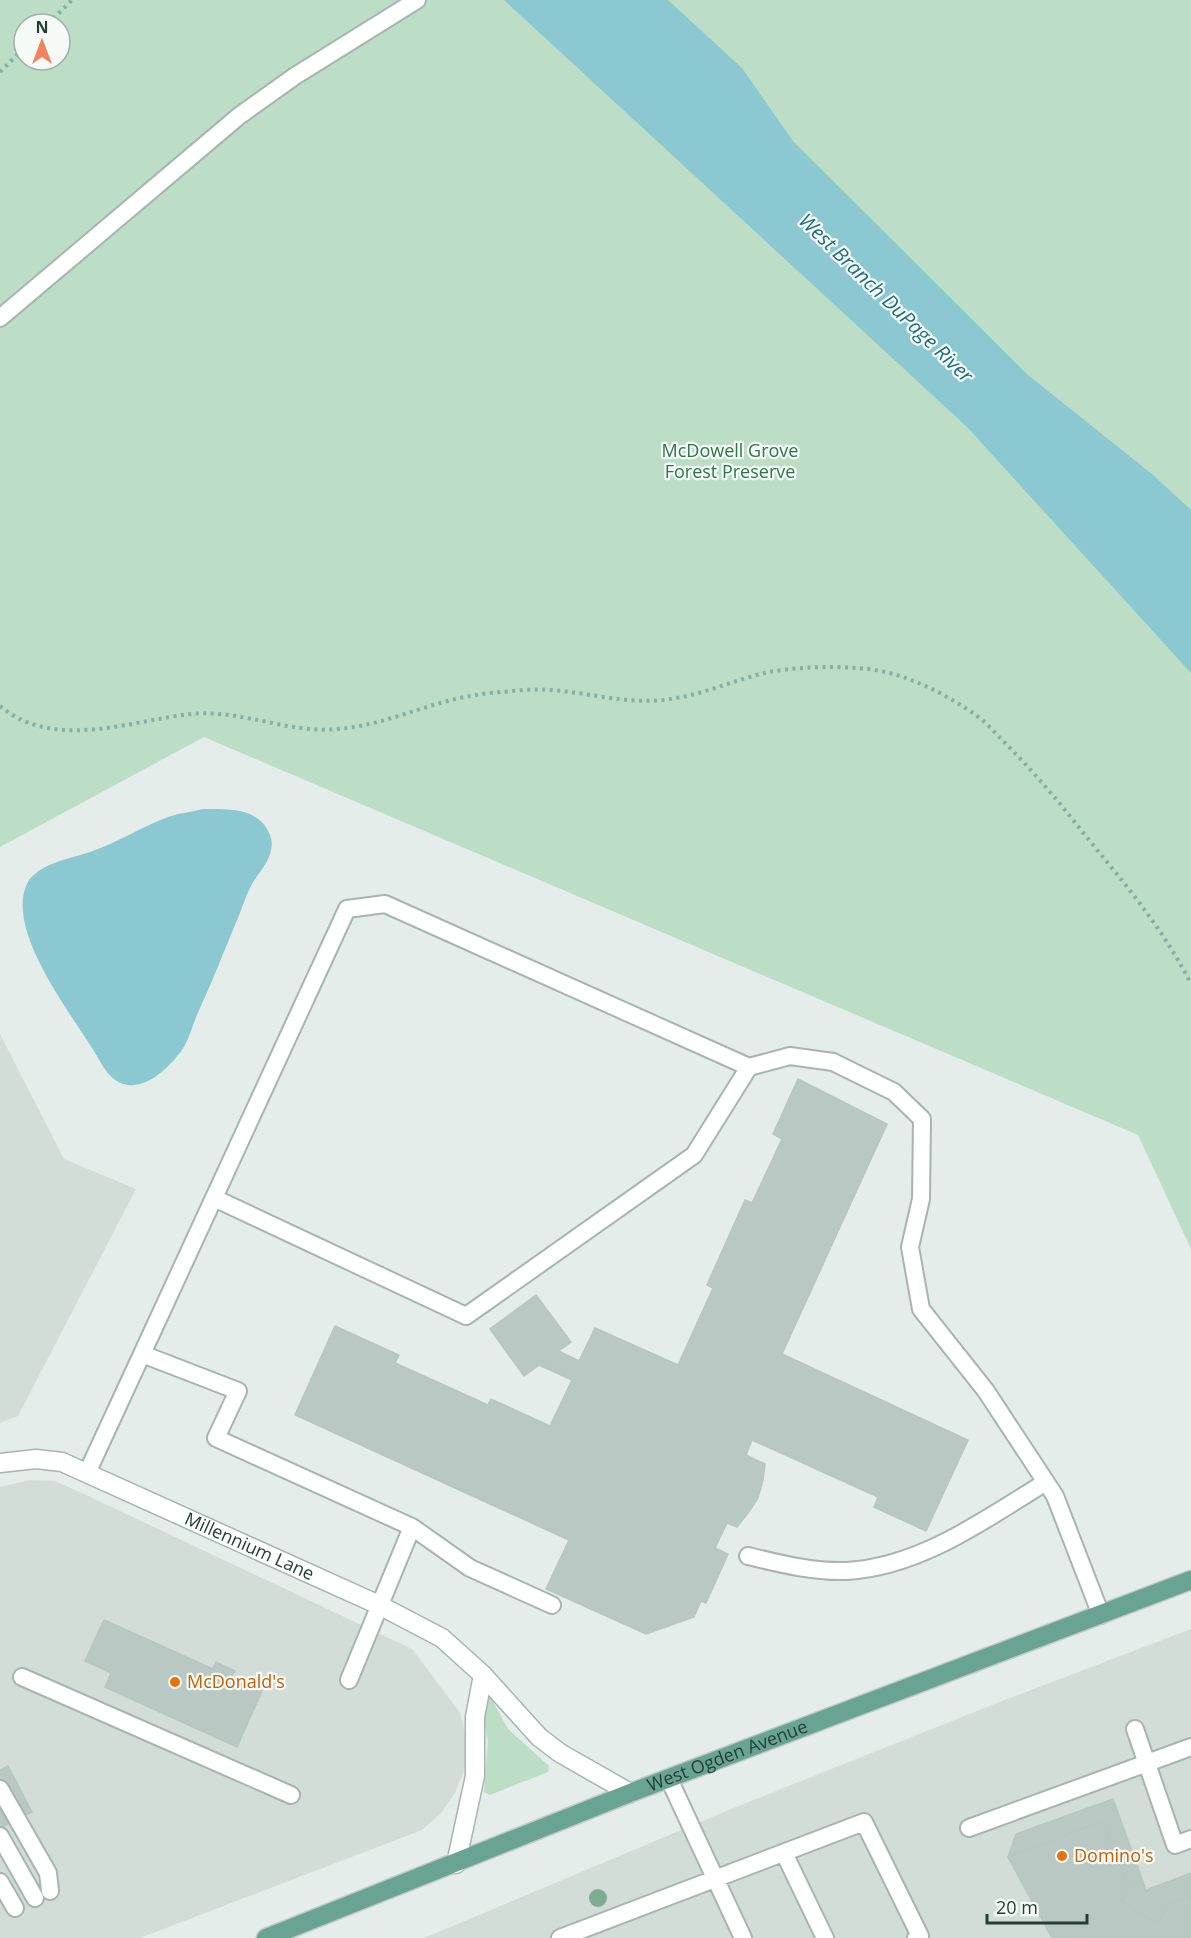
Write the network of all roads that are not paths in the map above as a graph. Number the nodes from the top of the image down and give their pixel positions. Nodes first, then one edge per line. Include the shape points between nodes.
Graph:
1 (417, 0) edge
2 (0, 318) edge
3 (749, 1067) junction
4 (214, 1198) junction
5 (142, 1354) junction
6 (0, 1463) edge
7 (87, 1473) junction
8 (1046, 1482) junction
9 (412, 1527) junction
10 (748, 1556) dead end
11 (1191, 1580) edge
12 (379, 1605) junction
13 (552, 1605) dead end
14 (1101, 1615) junction
15 (483, 1675) junction
16 (22, 1677) dead end
17 (349, 1680) dead end
18 (1135, 1729) dead end
19 (1191, 1747) edge
20 (1146, 1763) junction
21 (669, 1779) junction
22 (0, 1789) edge
23 (630, 1794) junction
24 (291, 1795) dead end
25 (969, 1828) dead end
26 (0, 1836) edge
27 (1191, 1839) edge
28 (784, 1853) junction
29 (456, 1864) junction
30 (716, 1880) junction
31 (0, 1882) edge
32 (50, 1891) dead end
33 (34, 1898) dead end
34 (15, 1908) dead end
35 (266, 1938) edge
36 (560, 1938) edge
37 (743, 1938) edge
38 (825, 1938) edge
39 (916, 1938) edge

1 - 2 lane via 239,116
3 - 4 lane via 694,1155 466,1316
3 - 4 lane via 385,904 347,909
3 - 8 lane via 790,1056 833,1062 894,1092 922,1119 921,1199 910,1247 921,1309 987,1391
4 - 5 lane
5 - 7 lane
5 - 9 lane via 238,1391 216,1438
6 - 7 street, Millennium Lane via 36,1458 62,1462
7 - 12 street, Millennium Lane
8 - 10 lane via 919,1555 884,1565 848,1571 803,1569
8 - 14 lane
9 - 12 lane
9 - 13 lane via 470,1568
11 - 14 main road, West Ogden Avenue
12 - 15 street, Millennium Lane via 442,1638
12 - 17 lane
14 - 21 main road, West Ogden Avenue
15 - 23 street, Millennium Lane via 538,1737
15 - 29 street via 475,1717 475,1776
16 - 24 lane
18 - 20 lane
19 - 20 lane
20 - 25 lane
20 - 27 lane via 1175,1845
21 - 23 main road, West Ogden Avenue
21 - 30 lane
22 - 32 lane via 48,1873
23 - 29 main road, West Ogden Avenue
26 - 33 lane
28 - 30 lane
28 - 38 lane
28 - 39 lane via 864,1822 920,1936
29 - 35 main road, West Ogden Avenue
30 - 36 lane
30 - 37 lane
31 - 34 lane

